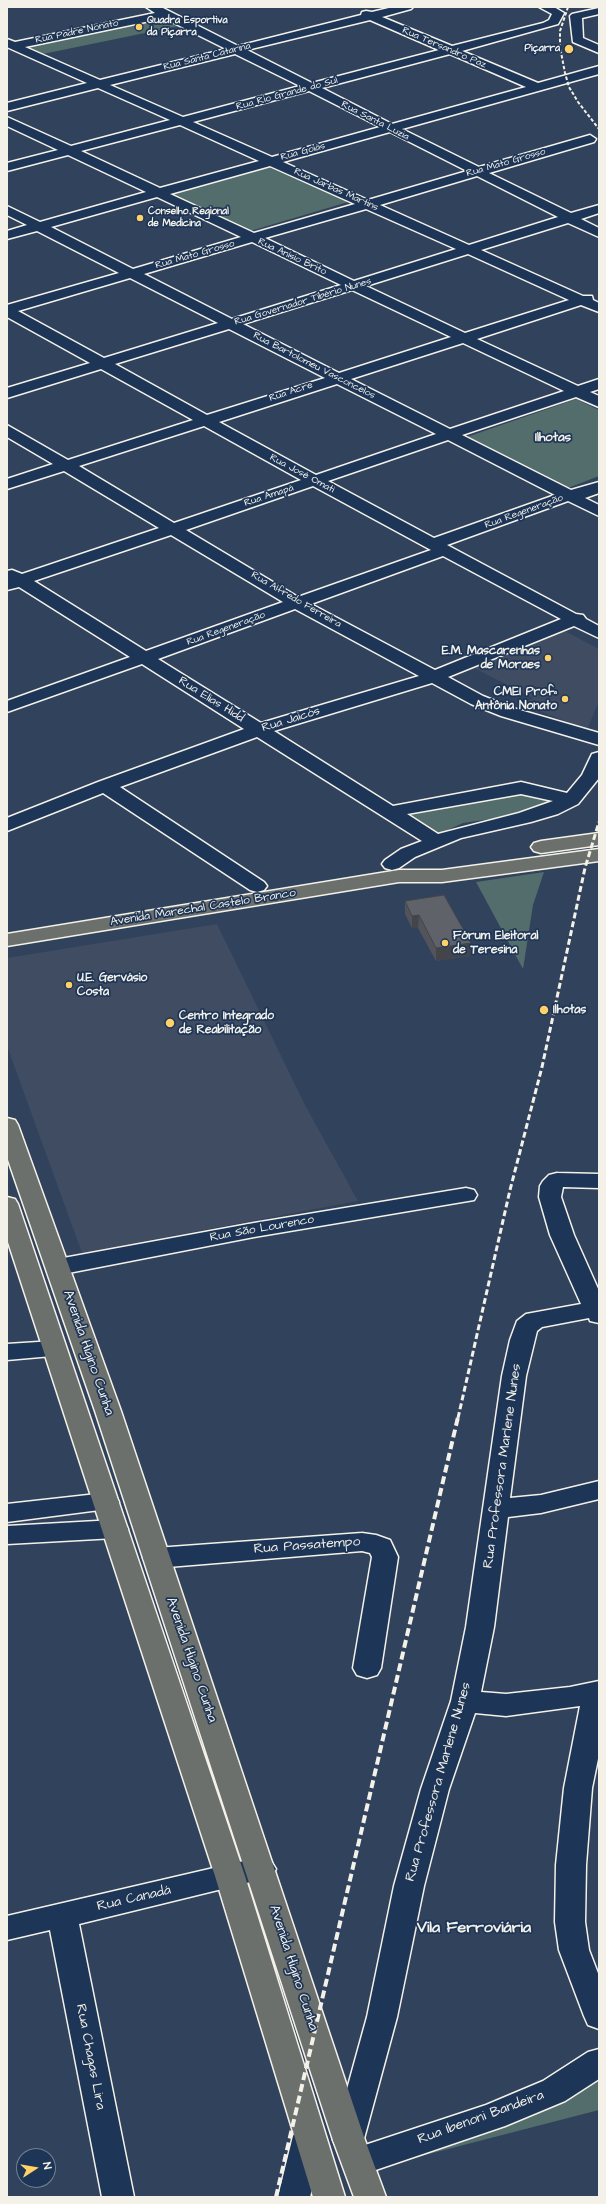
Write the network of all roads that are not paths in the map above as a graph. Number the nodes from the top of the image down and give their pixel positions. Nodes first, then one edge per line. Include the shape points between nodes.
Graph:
1 (152, 7) edge
2 (350, 7) edge
3 (407, 7) edge
4 (545, 7) edge
5 (599, 11) edge
6 (165, 14) junction
7 (369, 15) junction
8 (10, 45) edge
9 (599, 49) edge
10 (235, 50) junction
11 (451, 51) junction
12 (599, 70) edge
13 (100, 84) junction
14 (310, 88) junction
15 (539, 88) junction
16 (7, 107) edge
17 (7, 121) edge
18 (182, 122) junction
19 (390, 129) junction
20 (590, 139) dead end
21 (67, 151) junction
22 (271, 161) junction
23 (7, 167) edge
24 (476, 172) junction
25 (156, 194) junction
26 (368, 205) junction
27 (599, 209) edge
28 (7, 210) edge
29 (570, 218) junction
30 (39, 226) junction
31 (599, 233) edge
32 (7, 235) edge
33 (252, 238) junction
34 (469, 250) junction
35 (132, 273) junction
36 (353, 286) junction
37 (599, 294) edge
38 (581, 300) junction
39 (599, 308) edge
40 (7, 311) edge
41 (232, 324) junction
42 (462, 338) junction
43 (101, 364) junction
44 (336, 377) junction
45 (599, 384) edge
46 (576, 391) junction
47 (7, 393) edge
48 (599, 402) edge
49 (204, 421) junction
50 (7, 430) edge
51 (450, 435) junction
52 (68, 466) junction
53 (315, 481) junction
54 (7, 484) edge
55 (599, 487) edge
56 (571, 496) junction
57 (599, 511) edge
58 (376, 513) junction
59 (360, 519) dead end
60 (173, 528) junction
61 (439, 547) junction
62 (11, 579) edge
63 (298, 604) junction
64 (577, 619) junction
65 (599, 632) edge
66 (145, 658) junction
67 (434, 676) junction
68 (7, 707) edge
69 (258, 730) junction
70 (599, 739) edge
71 (599, 758) edge
72 (105, 786) junction
73 (571, 800) junction
74 (389, 812) junction
75 (7, 825) edge
76 (599, 839) edge
77 (436, 841) junction
78 (599, 855) edge
79 (438, 869) junction
80 (396, 870) junction
81 (257, 886) junction
82 (7, 925) edge
83 (7, 940) edge
84 (7, 952) edge
85 (7, 1125) edge
86 (599, 1181) edge
87 (466, 1195) dead end
88 (7, 1204) edge
89 (58, 1267) junction
90 (598, 1312) edge
91 (7, 1340) edge
92 (52, 1341) junction
93 (7, 1352) edge
94 (599, 1490) edge
95 (106, 1502) junction
96 (497, 1509) junction
97 (7, 1513) edge
98 (115, 1529) junction
99 (7, 1535) edge
100 (156, 1558) junction
101 (367, 1668) dead end
102 (598, 1692) edge
103 (465, 1700) junction
104 (261, 1869) junction
105 (230, 1876) junction
106 (62, 1916) junction
107 (7, 1928) edge
108 (599, 2016) edge
109 (599, 2062) edge
110 (310, 2136) junction
111 (354, 2151) junction
112 (118, 2197) edge
113 (294, 2197) edge
114 (329, 2197) edge
115 (370, 2197) edge

1 - 6 street, Rua Santa Luzia
2 - 7 street, Rua Tersandro Paz
3 - 7 street, Rua Santa Catarina
4 - 11 street, Rua Rio Grande do Sul via 558,14 556,20
5 - 9 street via 576,16 577,40
6 - 8 street, Rua Padre Nonato
6 - 10 street, Rua Santa Luzia
7 - 10 street, Rua Santa Catarina
7 - 11 street, Rua Tersandro Paz
8 - 13 street, Rua Jarbas Martins
10 - 13 street, Rua Santa Catarina
10 - 14 street, Rua Santa Luzia
11 - 14 street, Rua Rio Grande do Sul
11 - 15 street, Rua Tersandro Paz
12 - 15 street, Rua Goiás
13 - 16 street, Rua Santa Catarina
13 - 18 street, Rua Jarbas Martins
14 - 18 street, Rua Rio Grande do Sul
14 - 19 street, Rua Santa Luzia
15 - 19 street, Rua Goiás
17 - 21 street, Rua Anísio Brito
18 - 21 street, Rua Rio Grande do Sul
18 - 22 street, Rua Jarbas Martins
19 - 22 street, Rua Goiás
19 - 24 street, Rua Santa Luzia
20 - 24 street, Rua Mato Grosso
21 - 23 street, Rua Rio Grande do Sul
21 - 25 street, Rua Anísio Brito
22 - 25 street, Rua Goiás
22 - 26 street, Rua Jarbas Martins
24 - 26 street, Rua Mato Grosso
24 - 29 street, Rua Santa Luzia
25 - 30 street, Rua Goiás
25 - 33 street, Rua Anísio Brito
26 - 33 street, Rua Mato Grosso
26 - 34 street, Rua Jarbas Martins
27 - 29 street, Rua Governador Tibério Nunes
28 - 30 street, Rua Bartolomeu Vasconcelos
29 - 31 street, Rua Santa Luzia
29 - 34 street, Rua Governador Tibério Nunes
30 - 32 street, Rua Goiás
30 - 35 street, Rua Bartolomeu Vasconcelos
33 - 35 street, Rua Mato Grosso
33 - 36 street, Rua Anísio Brito
34 - 36 street, Rua Governador Tibério Nunes
34 - 38 street, Rua Jarbas Martins
35 - 40 street, Rua Mato Grosso
35 - 41 street, Rua Bartolomeu Vasconcelos
36 - 41 street, Rua Governador Tibério Nunes
36 - 42 street, Rua Anísio Brito
37 - 38 street, Rua Acre
38 - 39 street, Rua Jarbas Martins
38 - 42 street, Rua Acre
40 - 43 street, Rua José Omati
41 - 43 street, Rua Governador Tibério Nunes
41 - 44 street, Rua Bartolomeu Vasconcelos
42 - 44 street, Rua Acre
42 - 46 street, Rua Anísio Brito
43 - 47 street, Rua Governador Tibério Nunes
43 - 49 street, Rua José Omati
44 - 49 street, Rua Acre
44 - 51 street, Rua Bartolomeu Vasconcelos
45 - 46 street, Rua Amapá
46 - 48 street, Rua Anísio Brito
46 - 51 street, Rua Amapá
49 - 52 street, Rua Acre
49 - 53 street, Rua José Omati
50 - 52 street, Rua Alfredo Ferreira
51 - 53 street, Rua Amapá
51 - 56 street, Rua Bartolomeu Vasconcelos
52 - 54 street, Rua Acre
52 - 60 street, Rua Alfredo Ferreira
53 - 58 street, Rua José Omati
53 - 60 street, Rua Amapá
55 - 56 street, Rua Regeneração
56 - 57 street, Rua Bartolomeu Vasconcelos
56 - 61 street, Rua Regeneração
58 - 59 street
58 - 61 street, Rua José Omati
60 - 62 street, Rua Amapá
60 - 63 street, Rua Alfredo Ferreira
61 - 63 street, Rua Regeneração
61 - 64 street, Rua José Omati
62 - 66 street, Rua Elias Hidd
63 - 66 street, Rua Regeneração
63 - 67 street, Rua Alfredo Ferreira
64 - 65 street, Rua José Omati
64 - 67 street, Rua Jaicós
66 - 68 street, Rua Regeneração
66 - 69 street, Rua Elias Hidd
67 - 69 street, Rua Jaicós
67 - 70 street, Rua Alfredo Ferreira via 477,700 507,712
69 - 72 street, Rua Jaicós
69 - 74 street, Rua Elias Hidd
71 - 73 street via 591,776
72 - 75 street, Rua Jaicós
72 - 81 street
73 - 74 street via 521,788
73 - 77 street via 551,810
74 - 77 street, Rua Elias Hidd
76 - 79 main road
77 - 80 street via 408,853
78 - 79 main road
79 - 80 main road via 412,862
79 - 84 main road via 438,881 429,883
80 - 81 main road
80 - 83 main road, Avenida Marechal Castelo Branco
81 - 82 main road
85 - 89 main road, Avenida Higino Cunha
86 - 90 street via 557,1180 550,1191 554,1211 576,1268
87 - 89 street, Rua São Lourenco via 254,1230
88 - 92 main road
89 - 100 main road, Avenida Higino Cunha
90 - 96 street, Rua Professora Marlene Nunes via 544,1317 530,1322 526,1327 514,1376
91 - 92 street
92 - 93 street
92 - 95 main road
94 - 96 street via 541,1504
95 - 97 street
95 - 98 main road
96 - 103 street, Rua Professora Marlene Nunes via 480,1627
98 - 99 street
98 - 105 main road
100 - 101 street, Rua Passatempo via 362,1542 376,1544 381,1547 385,1557
100 - 104 main road, Avenida Higino Cunha
102 - 103 street via 506,1705
102 - 108 street via 578,1788 570,1922 574,1950
103 - 111 street, Rua Professora Marlene Nunes via 435,1789 409,1886
104 - 105 street, Rua Canadá
104 - 111 main road, Avenida Higino Cunha
105 - 106 street, Rua Canadá
105 - 110 main road
106 - 107 street, Rua Canadá
106 - 112 street, Rua Chagas Lira
109 - 111 street, Rua Ibenoni Bandeira via 547,2094 494,2116
110 - 113 street
110 - 114 main road
111 - 115 main road, Avenida Higino Cunha

